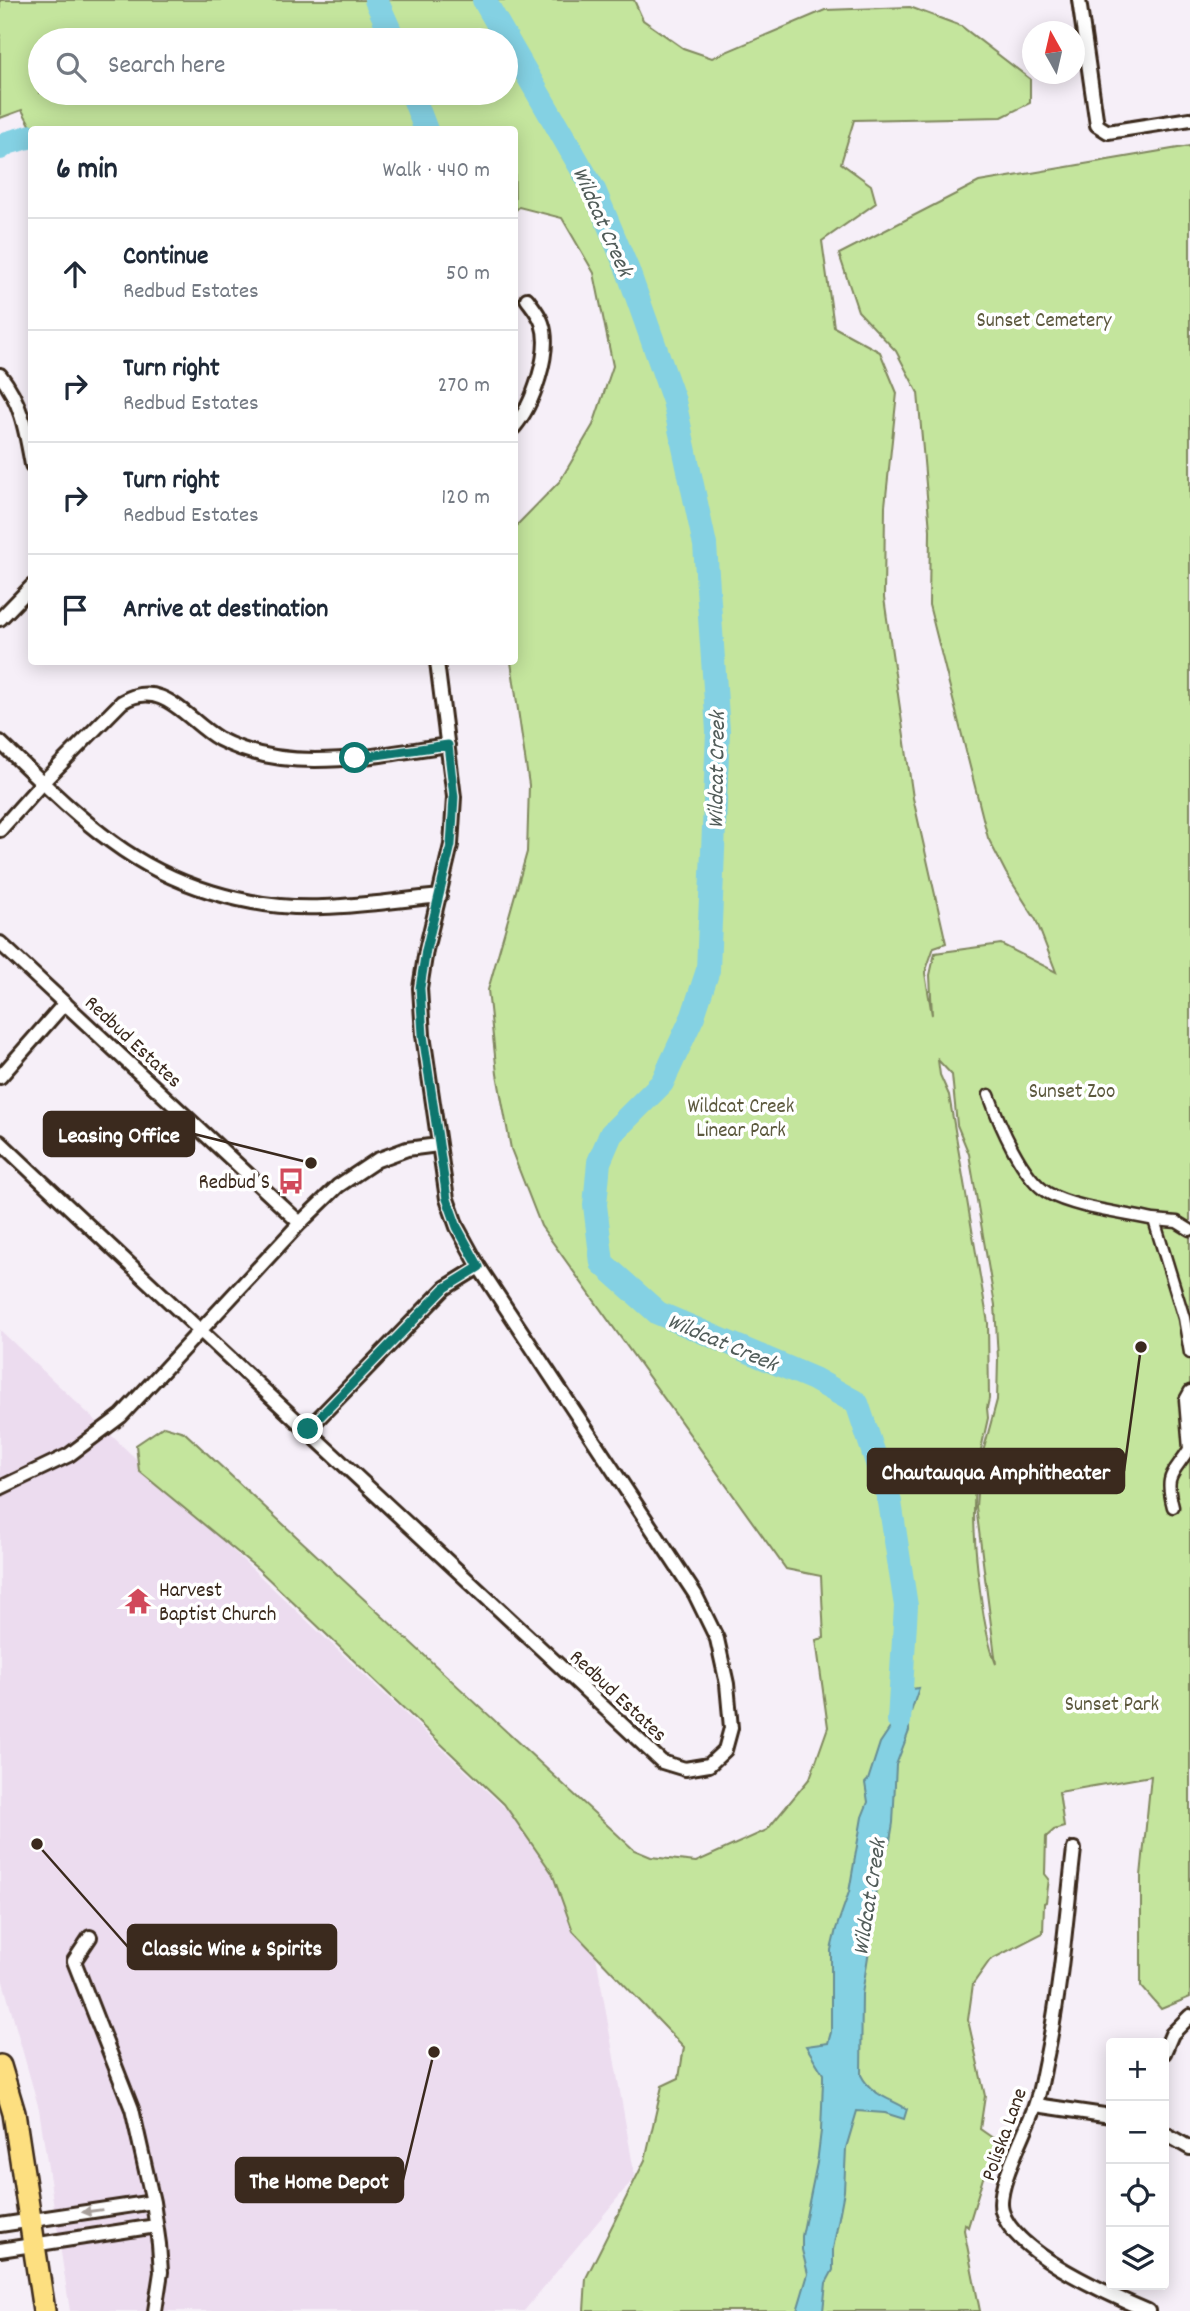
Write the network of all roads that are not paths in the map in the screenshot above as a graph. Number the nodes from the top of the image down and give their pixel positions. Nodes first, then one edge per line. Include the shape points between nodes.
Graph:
1 (1079, 0) edge
2 (1190, 119) edge
3 (527, 299) dead end
4 (0, 375) edge
5 (518, 422) edge
6 (28, 442) edge
7 (28, 590) edge
8 (0, 619) edge
9 (437, 665) edge
10 (0, 742) edge
11 (448, 745) junction
12 (42, 783) junction
13 (0, 830) edge
14 (440, 896) junction
15 (0, 943) edge
16 (65, 1003) junction
17 (0, 1077) edge
18 (989, 1095) dead end
19 (0, 1142) edge
20 (438, 1145) junction
21 (1154, 1220) junction
22 (300, 1223) junction
23 (1190, 1230) edge
24 (479, 1267) junction
25 (200, 1332) junction
26 (1190, 1353) edge
27 (1190, 1391) edge
28 (308, 1429) junction
29 (0, 1488) edge
30 (1173, 1507) dead end
31 (1074, 1849) dead end
32 (90, 1937) dead end
33 (1190, 2016) edge
34 (1169, 2041) edge
35 (0, 2066) edge
36 (1036, 2105) junction
37 (1106, 2115) edge
38 (1169, 2136) edge
39 (1190, 2148) edge
40 (153, 2202) junction
41 (31, 2220) junction
42 (0, 2225) edge
43 (156, 2226) junction
44 (35, 2245) junction
45 (0, 2250) edge
46 (44, 2311) edge
47 (155, 2311) edge
48 (1148, 2311) edge

1 - 2 street via 1097,125 1108,132
3 - 5 street via 542,323 544,351 538,382
4 - 6 street via 17,401
7 - 8 street
9 - 11 street, Redbud Estates
10 - 12 street
11 - 12 street via 306,761 256,753 219,738 170,701 146,694 122,702
11 - 14 street, Redbud Estates via 454,797 451,845
12 - 13 street
12 - 14 street via 113,844 167,875 230,897 322,907
14 - 20 street, Redbud Estates via 420,988
15 - 16 street, Redbud Estates
16 - 17 street, Redbud Estates
16 - 22 street, Redbud Estates
18 - 21 street via 1030,1177 1046,1192
19 - 25 street, Redbud Estates
20 - 22 street via 407,1149 377,1160 338,1186
20 - 24 street, Redbud Estates via 447,1199
21 - 23 street via 1177,1222
21 - 26 street
22 - 25 street
24 - 28 street via 445,1288
24 - 28 street, Redbud Estates via 695,1594 717,1639 727,1684 731,1728 725,1751 709,1765 685,1769 662,1762
25 - 28 street, Redbud Estates
25 - 29 street via 121,1416 69,1455
27 - 30 street via 1185,1400 1189,1449 1169,1483
31 - 36 street, Poliska Lane via 1055,2014
32 - 40 street via 74,1961 132,2109
33 - 34 street
35 - 41 main road via 14,2113
36 - 37 street
36 - 48 street, Poliska Lane via 1001,2193 1002,2212 1031,2249 1112,2296
38 - 39 street
40 -> 41 street
40 - 43 street
41 - 42 street
41 - 44 main road
43 - 44 street
43 - 47 street via 161,2272
44 - 45 street
44 - 46 main road

